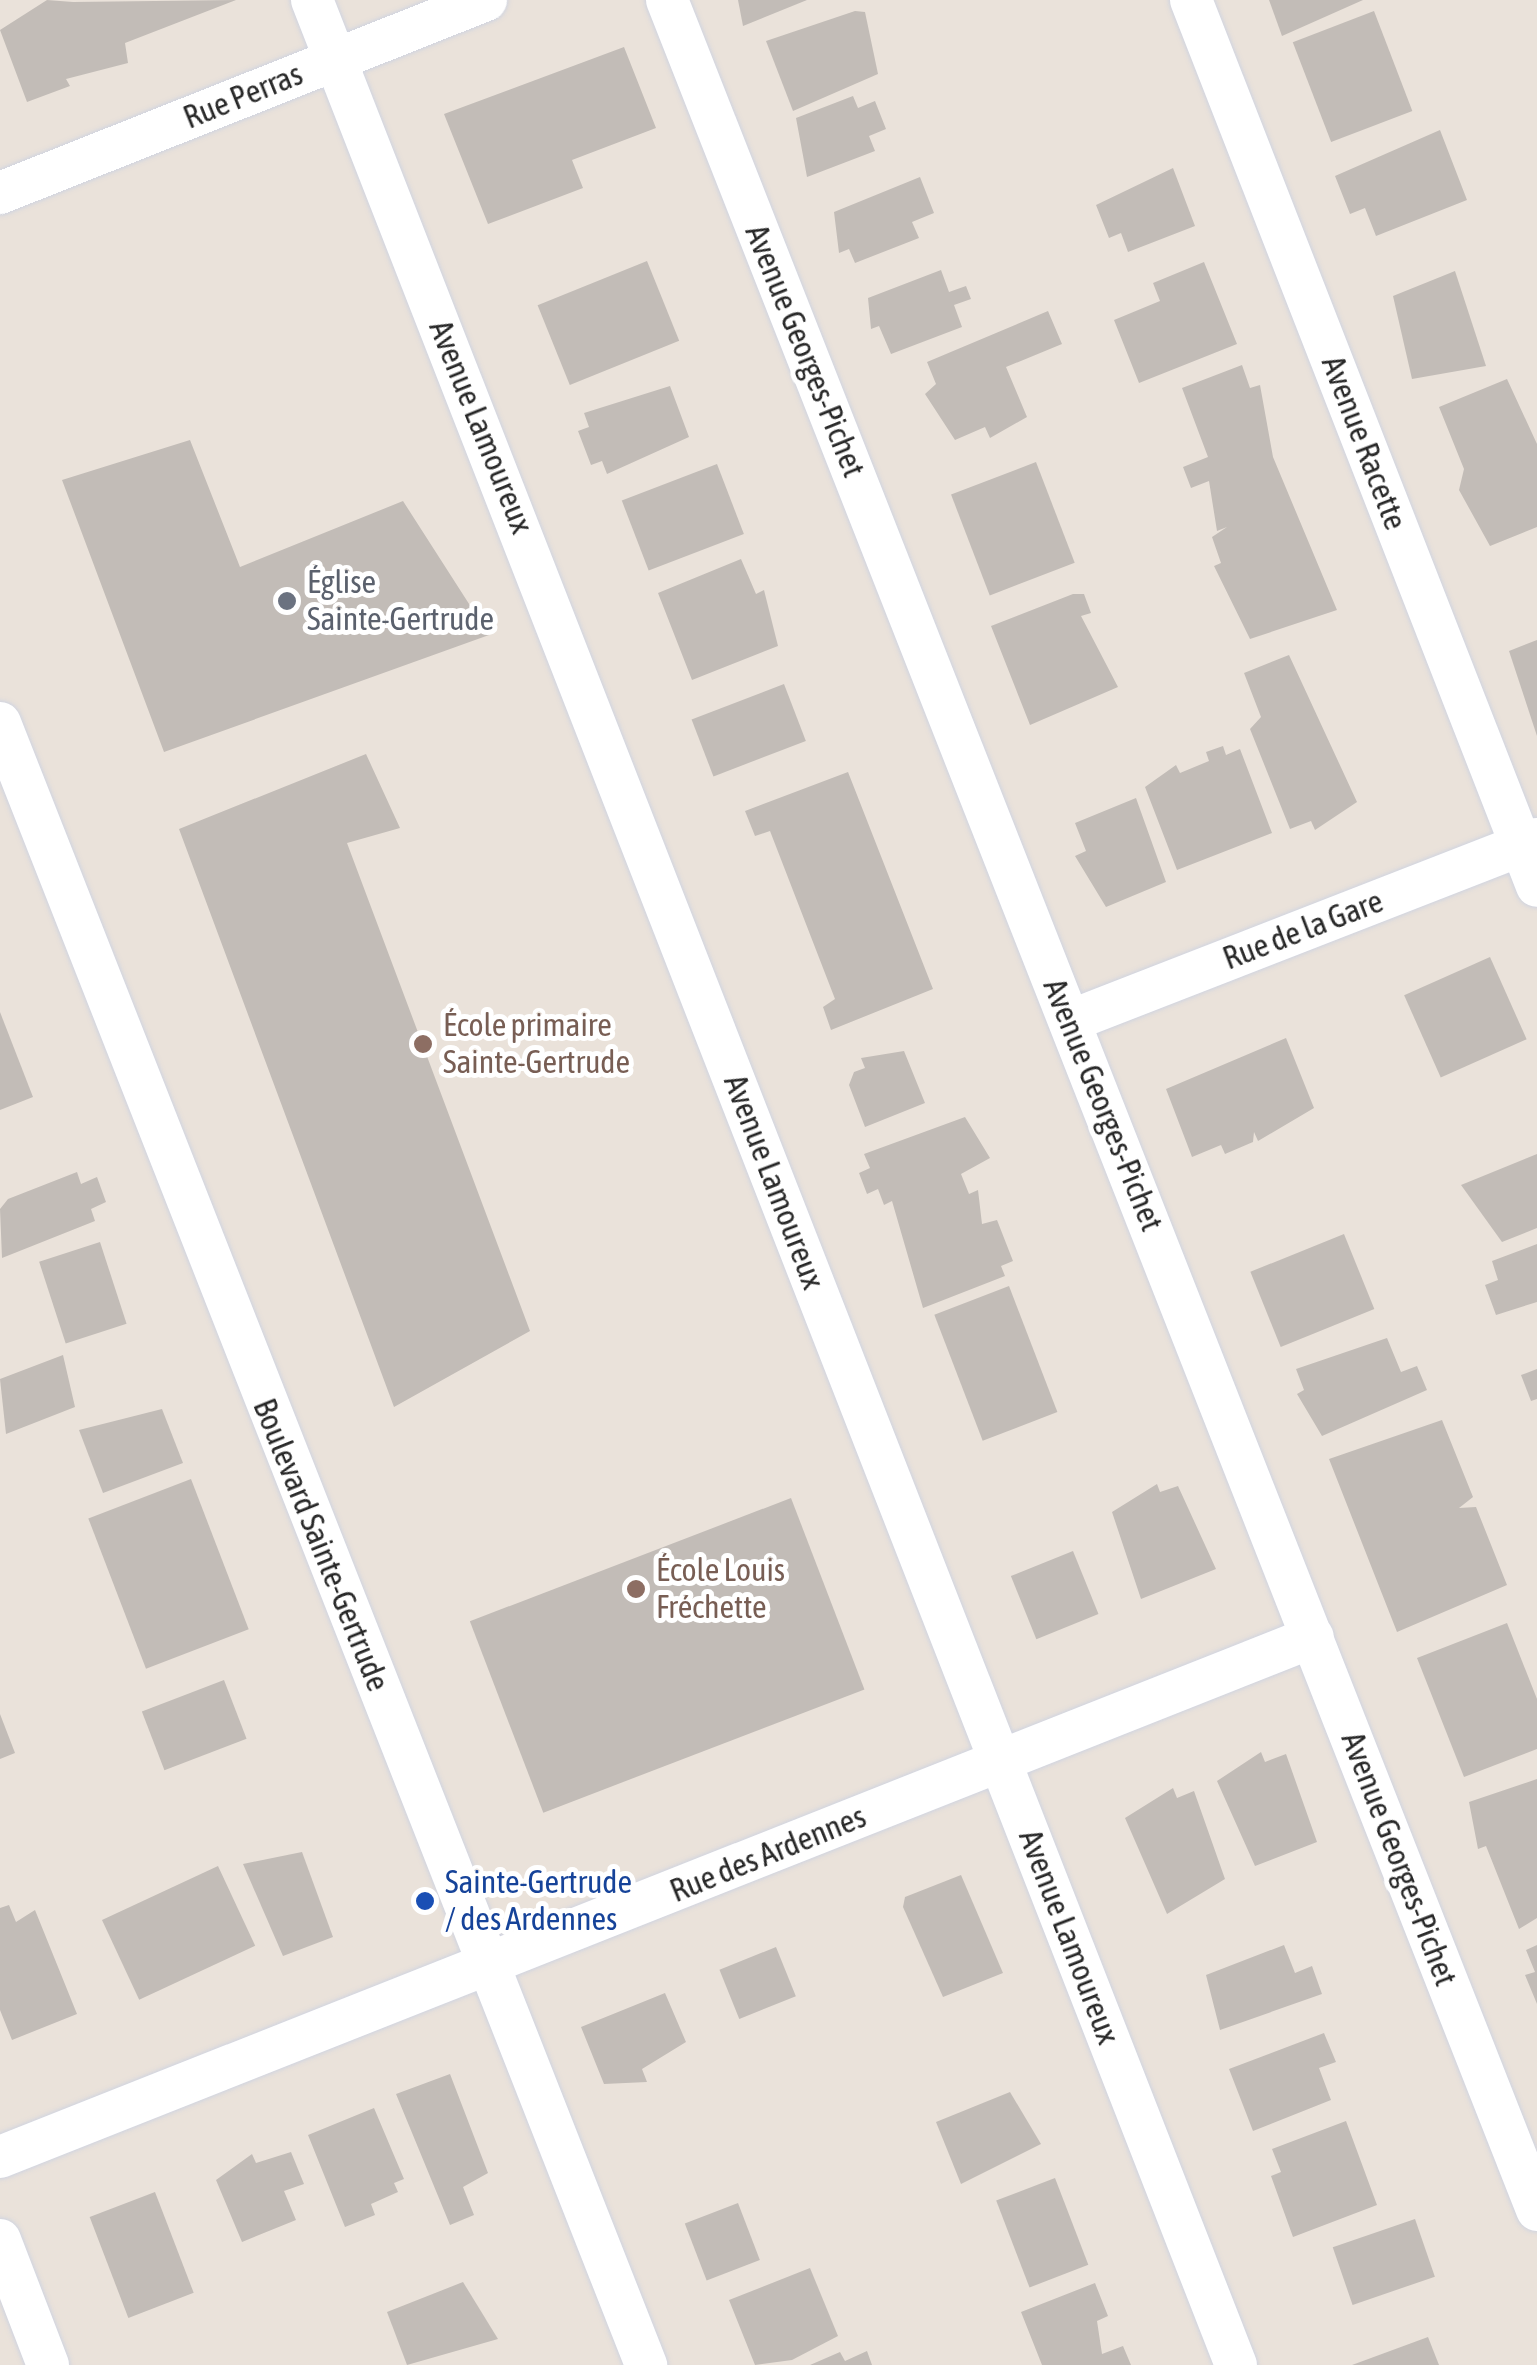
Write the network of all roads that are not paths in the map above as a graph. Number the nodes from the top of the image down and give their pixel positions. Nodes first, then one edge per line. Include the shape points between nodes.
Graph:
1 (312, 0) edge
2 (486, 0) edge
3 (667, 0) edge
4 (1191, 0) edge
5 (336, 59) junction
6 (0, 192) edge
7 (0, 723) edge
8 (1529, 842) edge
9 (1537, 886) edge
10 (1070, 1022) junction
11 (1312, 1637) junction
12 (1001, 1762) junction
13 (490, 1964) junction
14 (0, 2157) edge
15 (1537, 2210) edge
16 (0, 2240) edge
17 (48, 2365) edge
18 (646, 2365) edge
19 (1236, 2365) edge

1 - 5 street, Avenue Lamoureux
2 - 5 street, Rue Perras
3 - 10 street, Avenue Georges-Pichet
4 - 8 street, Avenue Racette
5 - 6 street, Rue Perras
5 - 12 street, Avenue Lamoureux
7 - 13 street, Boulevard Sainte-Gertrude
8 - 9 street, Avenue Racette
8 - 10 street, Rue de la Gare
10 - 11 street, Avenue Georges-Pichet
11 - 12 street, Rue des Ardennes
11 - 15 street, Avenue Georges-Pichet
12 - 13 street, Rue des Ardennes
12 - 19 street, Avenue Lamoureux
13 - 14 street, Rue des Ardennes
13 - 18 street, Boulevard Sainte-Gertrude
16 - 17 street

